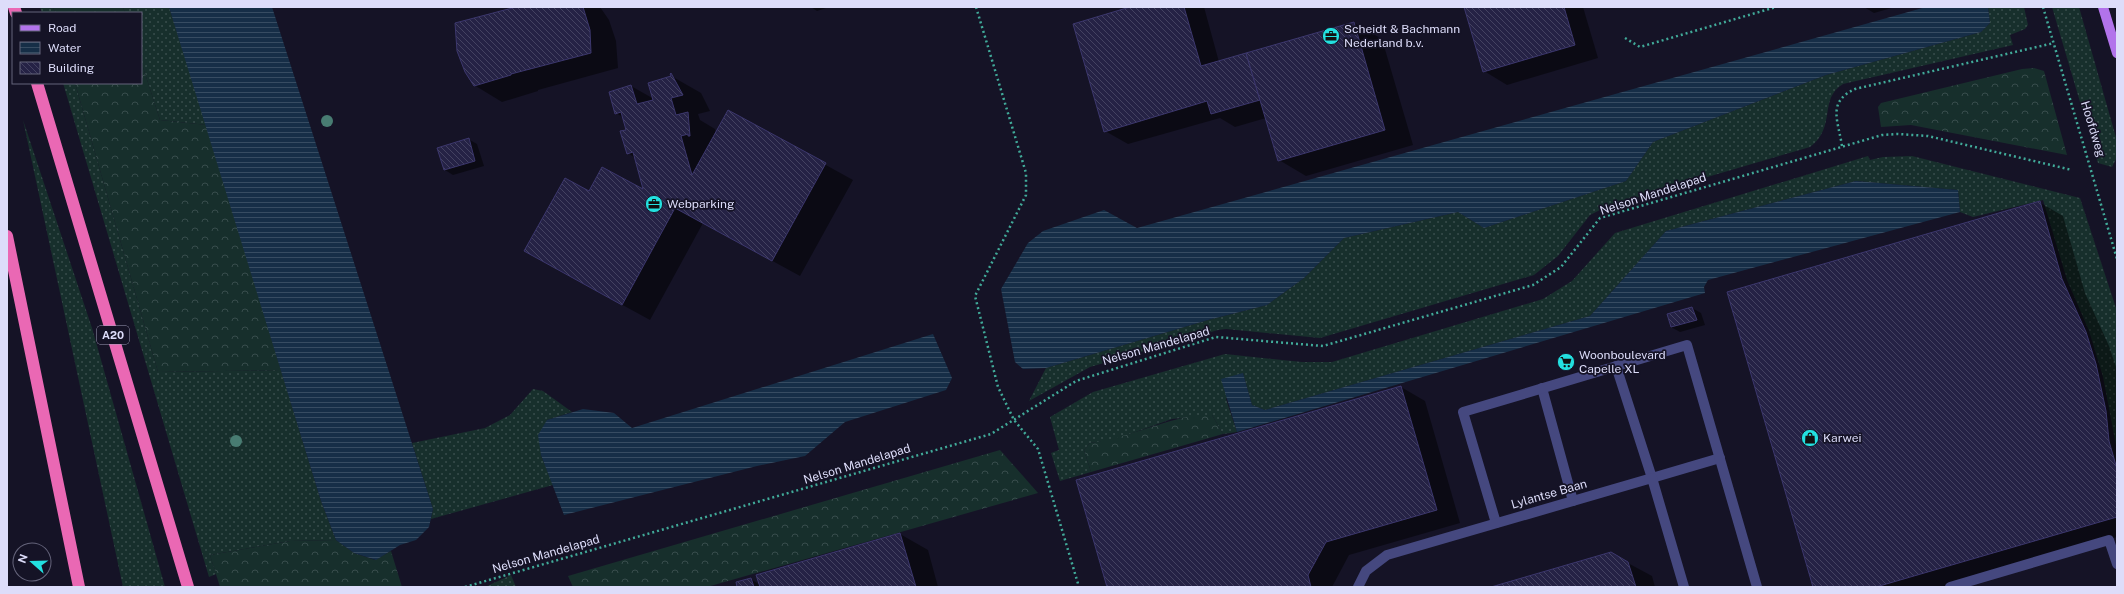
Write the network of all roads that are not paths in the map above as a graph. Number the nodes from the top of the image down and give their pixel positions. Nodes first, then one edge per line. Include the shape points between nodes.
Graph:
1 (2103, 7) edge
2 (2117, 54) edge
3 (37, 84) edge
4 (7, 236) edge
5 (1616, 366) junction
6 (1542, 388) junction
7 (1720, 458) junction
8 (1652, 478) junction
9 (1573, 501) junction
10 (1496, 523) junction
11 (2117, 564) edge
12 (79, 587) edge
13 (188, 587) edge
14 (1358, 587) edge
15 (1684, 587) edge
16 (1757, 587) edge
17 (1950, 587) edge

1 - 2 main road
3 - 13 highway, A20
4 - 12 highway
5 - 6 street
5 - 7 street via 1688,345
5 - 8 street
6 - 9 street
6 - 10 street via 1463,412
7 - 8 street, Lylantse Baan
7 - 16 street
8 - 9 street, Lylantse Baan
8 - 15 street
9 - 10 street, Lylantse Baan
10 - 14 street, Lylantse Baan via 1387,556 1366,571
11 - 17 street via 2109,540

